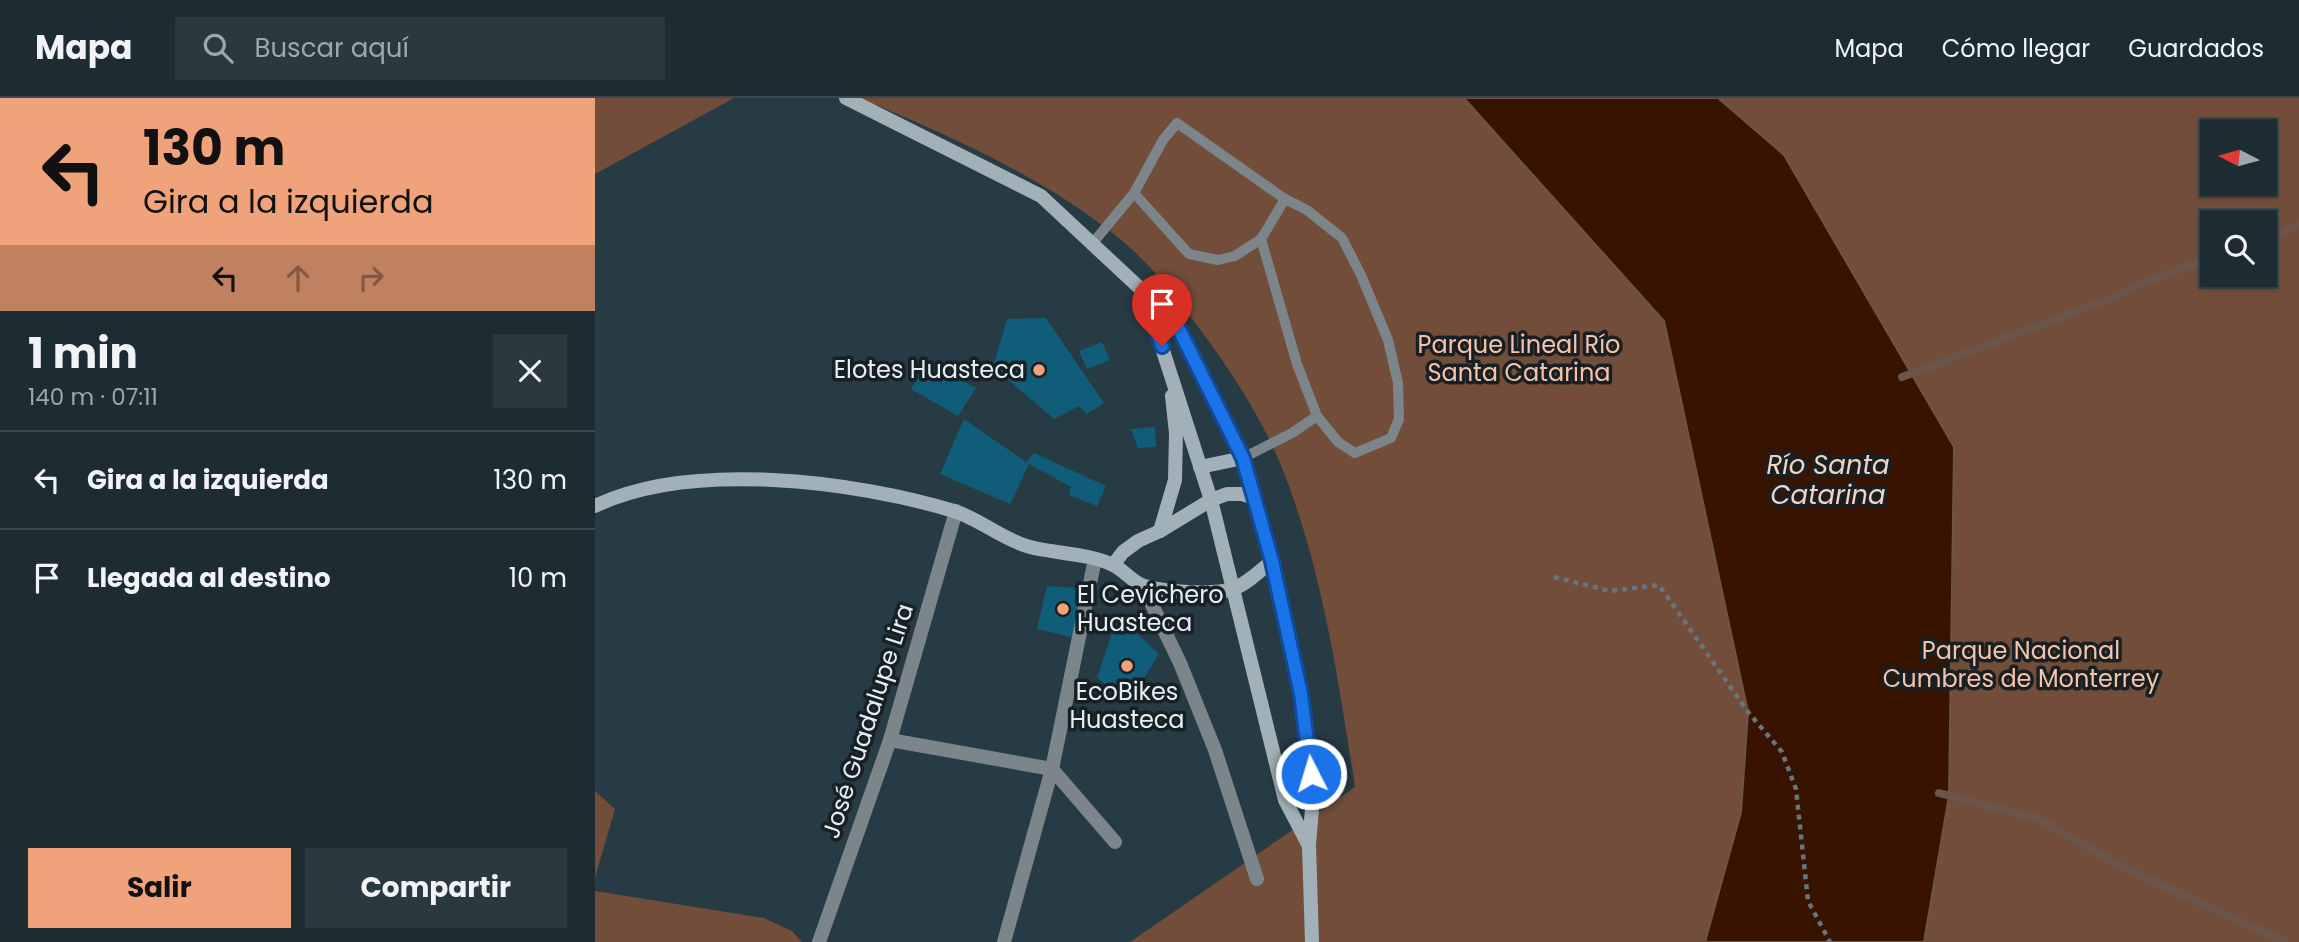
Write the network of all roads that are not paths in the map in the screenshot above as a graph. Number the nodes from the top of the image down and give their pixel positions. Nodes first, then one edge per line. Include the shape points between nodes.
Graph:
1 (846, 98) edge
2 (1134, 193) junction
3 (1285, 199) junction
4 (1261, 239) junction
5 (1092, 244) junction
6 (1153, 302) junction
7 (1168, 363) junction
8 (1317, 416) junction
9 (1243, 458) junction
10 (1201, 467) junction
11 (1255, 498) junction
12 (1211, 500) junction
13 (595, 506) edge
14 (956, 511) junction
15 (1160, 531) junction
16 (1094, 559) junction
17 (1272, 561) junction
18 (1113, 565) junction
19 (1143, 586) junction
20 (1232, 589) junction
21 (890, 740) junction
22 (1052, 769) junction
23 (1115, 842) dead end
24 (1309, 845) junction
25 (1257, 879) dead end
26 (819, 942) edge
27 (1004, 942) edge
28 (1312, 942) edge

1 - 5 main road via 1041,196
2 - 3 lane via 1177,122
2 - 4 lane via 1189,254 1217,260 1235,256
2 - 5 lane
3 - 4 lane
3 - 8 lane via 1307,209 1342,238 1388,340 1398,383 1399,419 1391,438 1355,453 1338,442
4 - 8 lane
5 - 6 main road
6 - 7 main road via 1156,329
6 - 9 main road via 1175,321
7 - 10 main road
7 - 15 main road via 1175,480
8 - 9 lane
9 - 10 main road
9 - 11 main road
10 - 12 main road
11 - 12 main road via 1234,494
11 - 17 main road
12 - 15 main road
12 - 20 main road
13 - 14 main road via 651,487 694,481 782,481 847,487
14 - 16 main road via 1028,547
14 - 21 street, José Guadalupe Lira
15 - 18 main road via 1131,547
16 - 18 main road
16 - 22 street
17 - 20 main road
17 - 24 main road via 1310,751
18 - 19 main road
19 - 20 main road via 1190,592
19 - 25 street via 1215,750
20 - 24 main road via 1285,800
21 - 22 street
21 - 26 street, José Guadalupe Lira
22 - 23 street
22 - 27 street
24 - 28 main road

